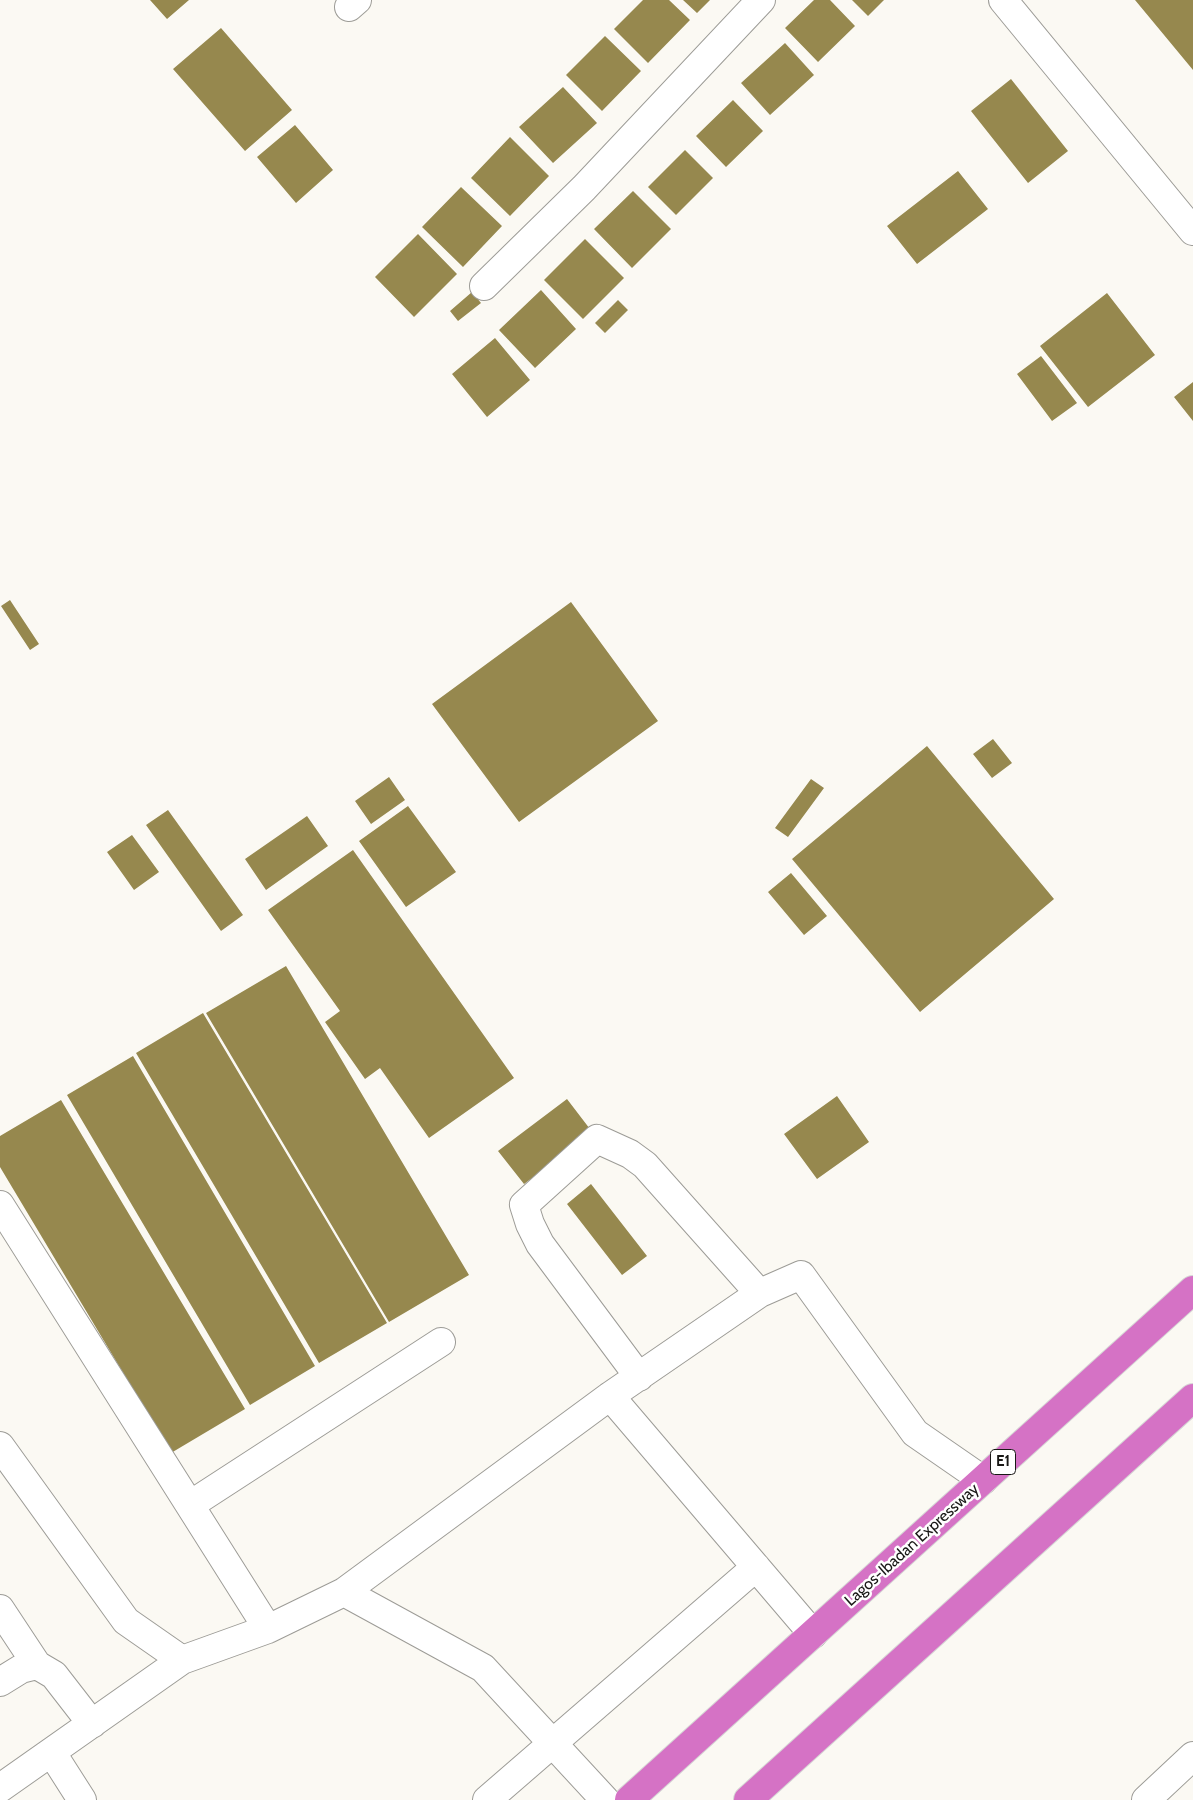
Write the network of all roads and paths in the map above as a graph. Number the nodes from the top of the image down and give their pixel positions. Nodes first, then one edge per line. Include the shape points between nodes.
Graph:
1 (761, 0) edge
2 (1003, 0) edge
3 (1193, 231) edge
4 (484, 286) dead end
5 (0, 1206) edge
6 (1193, 1290) edge
7 (759, 1293) junction
8 (441, 1342) dead end
9 (639, 1377) junction
10 (610, 1396) junction
11 (1193, 1398) edge
12 (0, 1446) edge
13 (983, 1480) junction
14 (190, 1505) junction
15 (756, 1567) junction
16 (344, 1592) junction
17 (0, 1609) edge
18 (268, 1629) junction
19 (814, 1634) junction
20 (182, 1660) junction
21 (37, 1665) junction
22 (0, 1682) edge
23 (92, 1724) junction
24 (554, 1742) junction
25 (52, 1753) junction
26 (1193, 1756) edge
27 (0, 1788) edge
28 (82, 1800) edge
29 (487, 1800) edge
30 (605, 1800) edge
31 (629, 1800) edge
32 (748, 1800) edge
33 (1146, 1800) edge

1 - 4 street via 584,188
2 - 3 street
5 - 14 street
6 - 13 highway, Lagos-Ibadan Expressway / E1
7 - 9 street
7 - 9 street via 645,1165 597,1138 524,1205 540,1244
7 - 13 street via 801,1274 915,1433
8 - 14 street
9 - 10 street
10 - 15 street
10 - 16 street
11 - 32 highway
12 - 20 street via 126,1622
13 - 19 highway, Lagos-Ibadan Expressway / E1
14 - 18 street
15 - 19 street
15 - 24 street
16 - 18 street
16 - 24 street via 483,1668
17 - 21 street
18 - 20 street
19 - 31 highway, Lagos-Ibadan Expressway / E1
20 - 23 street
21 - 22 street via 21,1669
21 - 23 street via 54,1675
23 - 25 street
24 - 29 street
24 - 30 street
25 - 27 street
25 - 28 street
26 - 33 street

